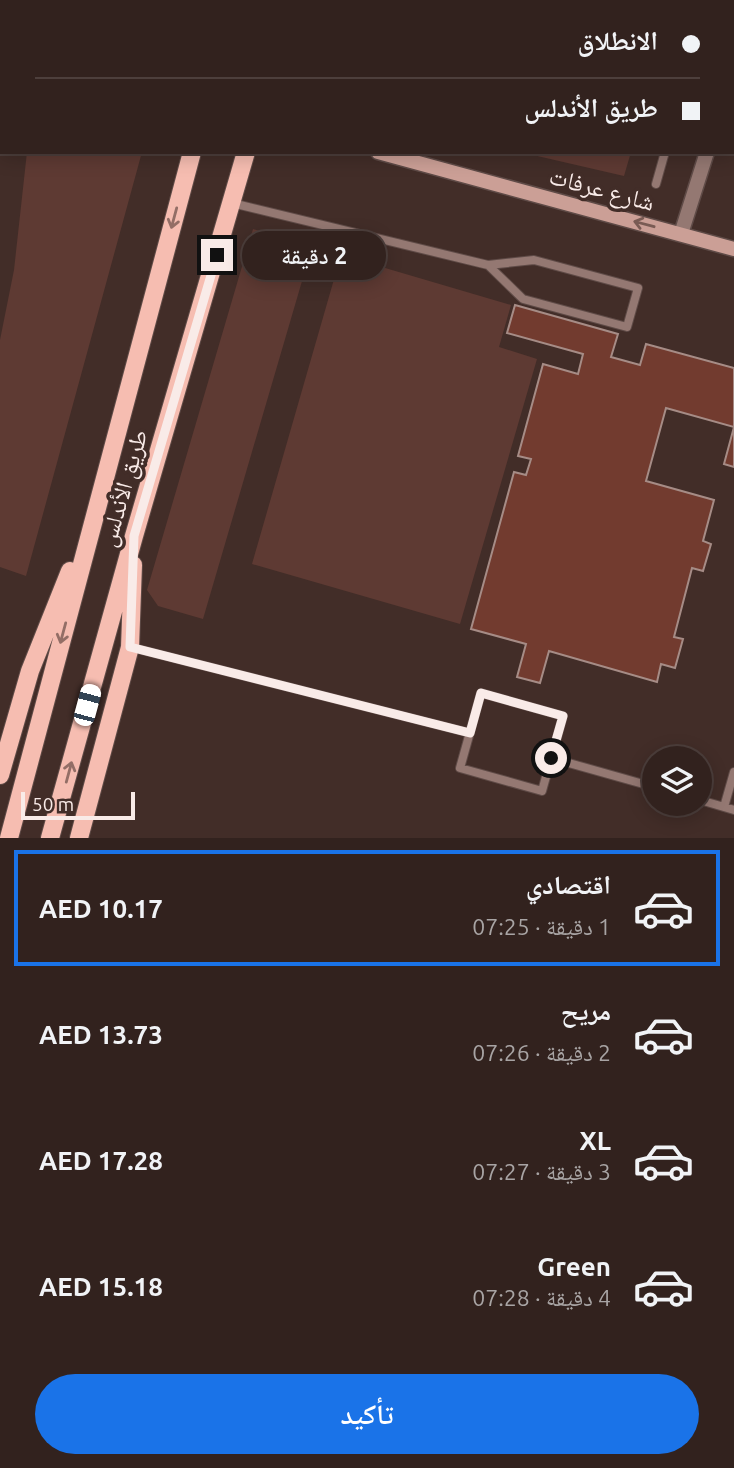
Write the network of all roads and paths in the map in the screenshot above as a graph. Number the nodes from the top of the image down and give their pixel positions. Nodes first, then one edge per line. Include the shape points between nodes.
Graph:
1 (191, 154) edge
2 (245, 154) edge
3 (385, 154) edge
4 (664, 154) edge
5 (706, 154) edge
6 (656, 184) dead end
7 (232, 203) junction
8 (681, 234) junction
9 (734, 248) edge
10 (488, 265) junction
11 (100, 496) junction
12 (134, 536) junction
13 (130, 647) junction
14 (470, 733) junction
15 (551, 758) junction
16 (734, 772) edge
17 (0, 775) edge
18 (642, 785) edge
19 (712, 804) edge
20 (724, 807) junction
21 (734, 810) edge
22 (9, 838) edge
23 (50, 838) edge
24 (79, 838) edge

1 -> 11 main road, طريق الأندلس
2 - 7 main road, طريق الأندلس
8 -> 3 street, شارع عرفات
4 - 6 lane
5 - 8 street
7 - 10 lane
7 - 12 main road, طريق الأندلس
8 - 9 street, شارع عرفات
10 - 10 lane via 534,260 638,288 627,327 523,299
11 - 17 main road via 30,671
11 -> 22 main road, طريق الأندلس
12 - 13 main road
23 -> 12 main road, طريق الأندلس
13 - 14 lane
13 - 24 main road
14 - 15 lane via 460,768 542,791
14 - 15 lane via 481,693 563,716
15 - 18 lane
16 - 20 lane
19 - 20 lane
20 - 21 lane

